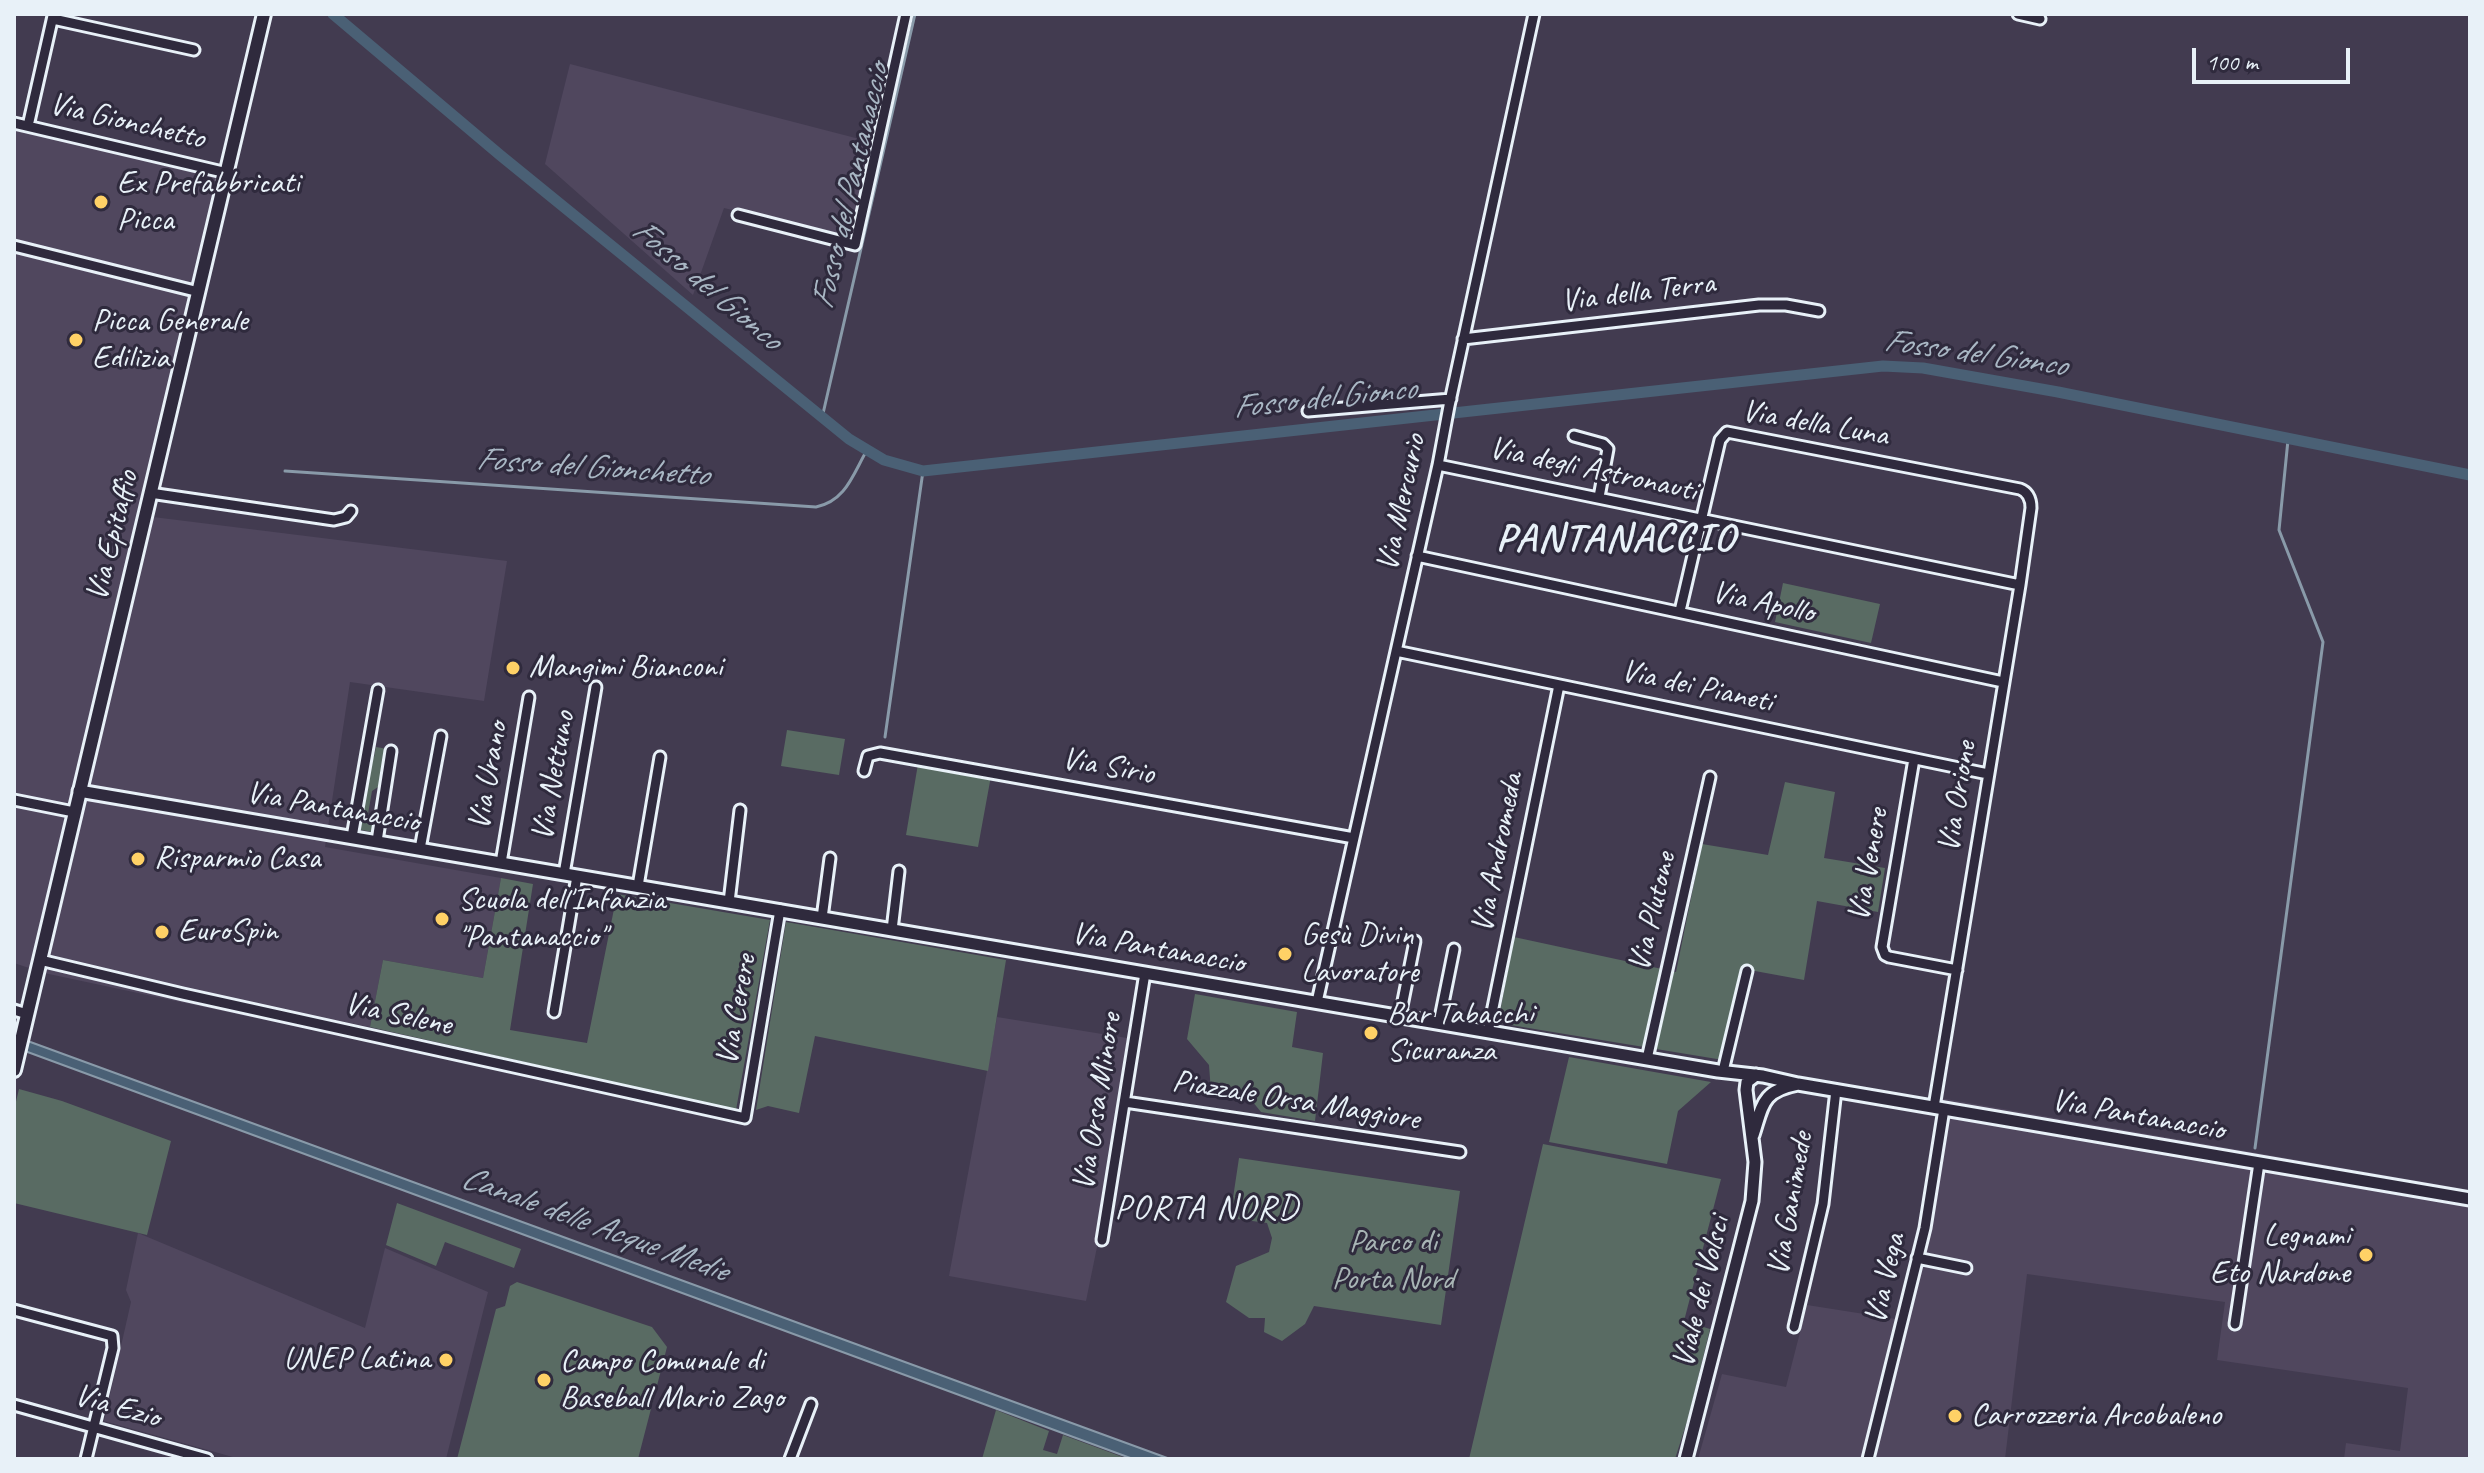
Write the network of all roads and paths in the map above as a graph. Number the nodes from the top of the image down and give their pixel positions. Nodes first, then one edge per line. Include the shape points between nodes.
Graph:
1 (264, 14) edge
2 (906, 14) edge
3 (1534, 14) edge
4 (2018, 14) edge
5 (54, 16) edge
6 (2040, 19) dead end
7 (194, 50) dead end
8 (14, 123) edge
9 (28, 126) junction
10 (227, 173) junction
11 (738, 215) dead end
12 (14, 246) edge
13 (199, 292) junction
14 (1819, 311) dead end
15 (1463, 339) junction
16 (1450, 403) junction
17 (1308, 411) dead end
18 (1574, 436) dead end
19 (1438, 465) junction
20 (150, 493) junction
21 (2028, 495) joint
22 (1599, 497) junction
23 (351, 511) dead end
24 (1701, 518) junction
25 (1417, 556) junction
26 (2020, 585) junction
27 (1680, 611) junction
28 (1396, 651) junction
29 (2003, 682) junction
30 (1559, 685) junction
31 (596, 687) dead end
32 (378, 690) dead end
33 (529, 697) dead end
34 (441, 736) dead end
35 (391, 751) dead end
36 (660, 757) dead end
37 (1914, 759) junction
38 (864, 771) dead end
39 (1988, 774) junction
40 (1710, 777) dead end
41 (362, 789) junction
42 (79, 791) junction
43 (383, 793) junction
44 (14, 800) edge
45 (740, 810) dead end
46 (74, 812) junction
47 (352, 837) junction
48 (1354, 838) junction
49 (377, 841) junction
50 (420, 849) junction
51 (830, 858) dead end
52 (501, 863) junction
53 (899, 871) dead end
54 (564, 874) junction
55 (577, 876) junction
56 (638, 886) junction
57 (729, 902) junction
58 (780, 910) junction
59 (822, 918) junction
60 (892, 930) junction
61 (1415, 941) dead end
62 (1454, 949) dead end
63 (40, 960) junction
64 (1957, 970) junction
65 (1747, 971) dead end
66 (1145, 973) junction
67 (1317, 1002) junction
68 (554, 1012) dead end
69 (22, 1016) edge
70 (1400, 1016) junction
71 (1439, 1023) junction
72 (1488, 1032) junction
73 (1647, 1059) junction
74 (14, 1070) edge
75 (1723, 1071) junction
76 (1761, 1076) junction
77 (1798, 1084) junction
78 (1747, 1090) junction
79 (1836, 1090) junction
80 (1768, 1097) junction
81 (1125, 1102) junction
82 (1939, 1108) junction
83 (745, 1118) joint
84 (1753, 1136) junction
85 (1460, 1152) dead end
86 (2259, 1163) junction
87 (2470, 1199) edge
88 (1102, 1240) dead end
89 (1917, 1258) junction
90 (1966, 1268) dead end
91 (14, 1310) edge
92 (2235, 1324) dead end
93 (1794, 1327) dead end
94 (811, 1404) dead end
95 (14, 1405) edge
96 (94, 1427) junction
97 (86, 1459) edge
98 (207, 1459) edge
99 (790, 1459) edge
100 (1686, 1459) edge
101 (1868, 1459) edge

1 - 10 main road, Via Epitaffio
2 - 11 street via 855,245
3 - 15 street, Via Mercurio
4 - 6 street
5 - 7 street
5 - 9 street
8 - 9 street, Via Gionchetto
9 - 10 street, Via Gionchetto
10 - 13 main road, Via Epitaffio
12 - 13 street
13 - 20 main road, Via Epitaffio
14 - 15 street, Via della Terra via 1755,305
15 - 16 street, Via Mercurio
16 - 17 street
16 - 19 street, Via Mercurio
18 - 22 street via 1608,449
19 - 22 street, Via degli Astronauti
19 - 25 street, Via Mercurio
20 - 23 street via 334,520
20 - 42 main road, Via Epitaffio
21 - 24 street, Via della Luna via 2020,489 1730,431 1720,440
21 - 26 street, Via Orione via 2031,508
22 - 24 street, Via degli Astronauti
24 - 26 street, Via degli Astronauti
24 - 27 street, Via della Luna
25 - 27 street, Via Apollo
25 - 28 street, Via Mercurio
26 - 29 street, Via Orione
27 - 29 street, Via Apollo
28 - 30 street, Via dei Pianeti
28 - 48 street, Via Mercurio
29 - 39 street, Via Orione
30 - 37 street, Via dei Pianeti
30 - 72 street, Via Andromeda
31 - 54 street, Via Nettuno
32 - 41 street
33 - 52 street, Via Urano
34 - 50 street
35 - 43 street
36 - 56 street
37 - 39 street, Via dei Pianeti
37 - 64 street, Via Venere via 1883,953
38 - 48 street, Via Sirio via 868,756 880,753
39 - 64 street, Via Orione
40 - 73 street, Via Plutone
41 - 43 street
41 - 47 street
42 - 46 main road, Via Epitaffio
42 - 47 street, Via Pantanaccio
43 - 49 street
44 - 46 street
45 - 57 street
46 - 63 main road, Via Epitaffio
47 - 49 street, Via Pantanaccio
48 - 67 street, Via Mercurio
49 - 50 street, Via Pantanaccio
50 - 52 street, Via Pantanaccio
51 - 59 street
52 - 54 street, Via Pantanaccio
53 - 60 street
54 - 55 street, Via Pantanaccio
55 - 56 street, Via Pantanaccio
55 - 68 street
56 - 57 street, Via Pantanaccio
57 - 58 street, Via Pantanaccio
58 - 59 street, Via Pantanaccio
58 - 83 street, Via Cerere
59 - 60 street, Via Pantanaccio
60 - 66 street, Via Pantanaccio
61 - 70 street
62 - 71 street
63 - 69 main road, Via Epitaffio
63 - 83 street, Via Selene
64 - 82 street, Via Orione
65 - 75 street
66 - 67 street, Via Pantanaccio
66 - 81 street, Via Orsa Minore
67 - 70 street, Via Pantanaccio
69 - 74 main road, Via Epitaffio
70 - 71 street, Via Pantanaccio
71 - 72 street, Via Pantanaccio
72 - 73 street, Via Pantanaccio
73 - 75 street, Via Pantanaccio
75 - 76 street, Via Pantanaccio
75 - 78 street, Via Pantanaccio
76 - 77 street, Via Pantanaccio
76 - 78 street via 1750,1079
76 - 80 street via 1772,1084
77 - 79 street, Via Pantanaccio
77 - 80 street, Via Pantanaccio
78 - 80 street via 1753,1100
78 - 84 street, Viale dei Volsci
79 - 82 street, Via Pantanaccio
79 - 93 street, Via Ganimede via 1823,1204
80 - 84 street, Viale dei Volsci
81 - 85 street, Piazzale Orsa Maggiore
81 - 88 street, Via Orsa Minore
82 - 86 street, Via Pantanaccio
82 - 89 street, Via Vega
84 - 100 street, Viale dei Volsci via 1752,1201
86 - 87 street, Via Pantanaccio
86 - 92 street
89 - 90 street
89 - 101 street, Via Vega
91 - 96 street via 112,1336
94 - 99 street
95 - 96 street, Via Ezio
96 - 97 street
96 - 98 street, Via Ezio

